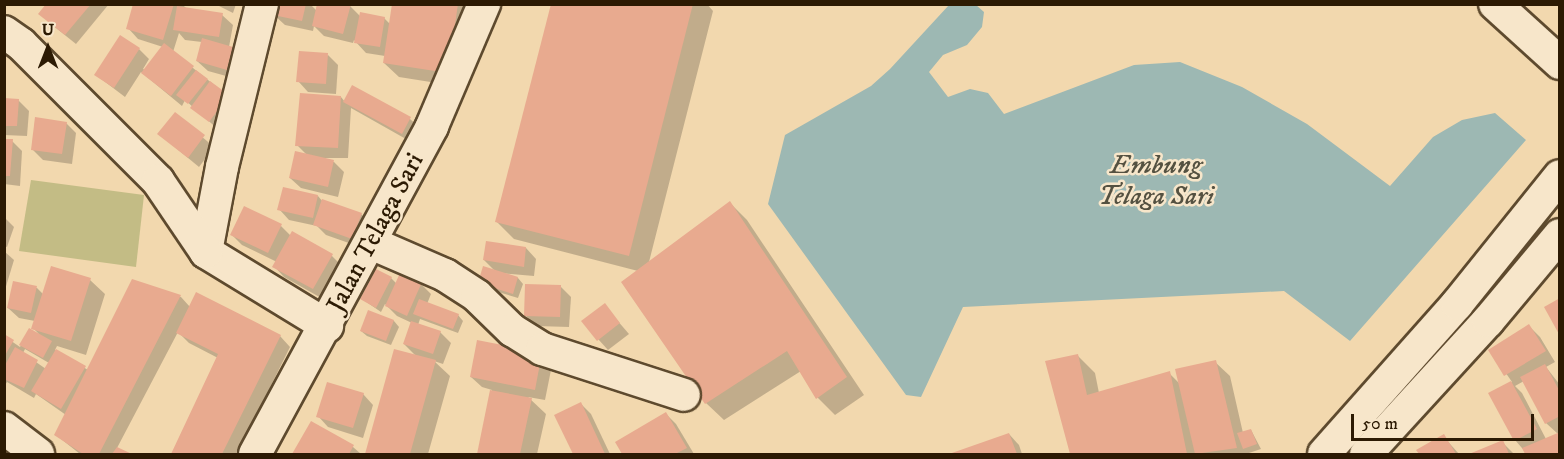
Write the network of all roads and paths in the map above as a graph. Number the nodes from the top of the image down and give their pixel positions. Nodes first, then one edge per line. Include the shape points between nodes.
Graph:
1 (262, 4) edge
2 (484, 4) edge
3 (1495, 4) edge
4 (4, 32) edge
5 (1560, 63) edge
6 (1560, 176) edge
7 (1560, 235) edge
8 (371, 243) junction
9 (206, 252) junction
10 (327, 326) junction
11 (684, 395) dead end
12 (4, 428) edge
13 (38, 454) edge
14 (255, 454) edge
15 (1324, 454) edge
16 (1366, 454) edge

1 - 9 street via 222,167
2 - 8 street, Jalan Telaga Sari via 432,126
3 - 5 street
4 - 9 street via 21,44 158,181
6 - 15 street via 1457,304
7 - 16 street via 1488,321
8 - 10 street, Jalan Telaga Sari
8 - 11 street via 445,275 477,296 512,330 542,349
9 - 10 street
10 - 14 street, Jalan Telaga Sari
12 - 13 street

